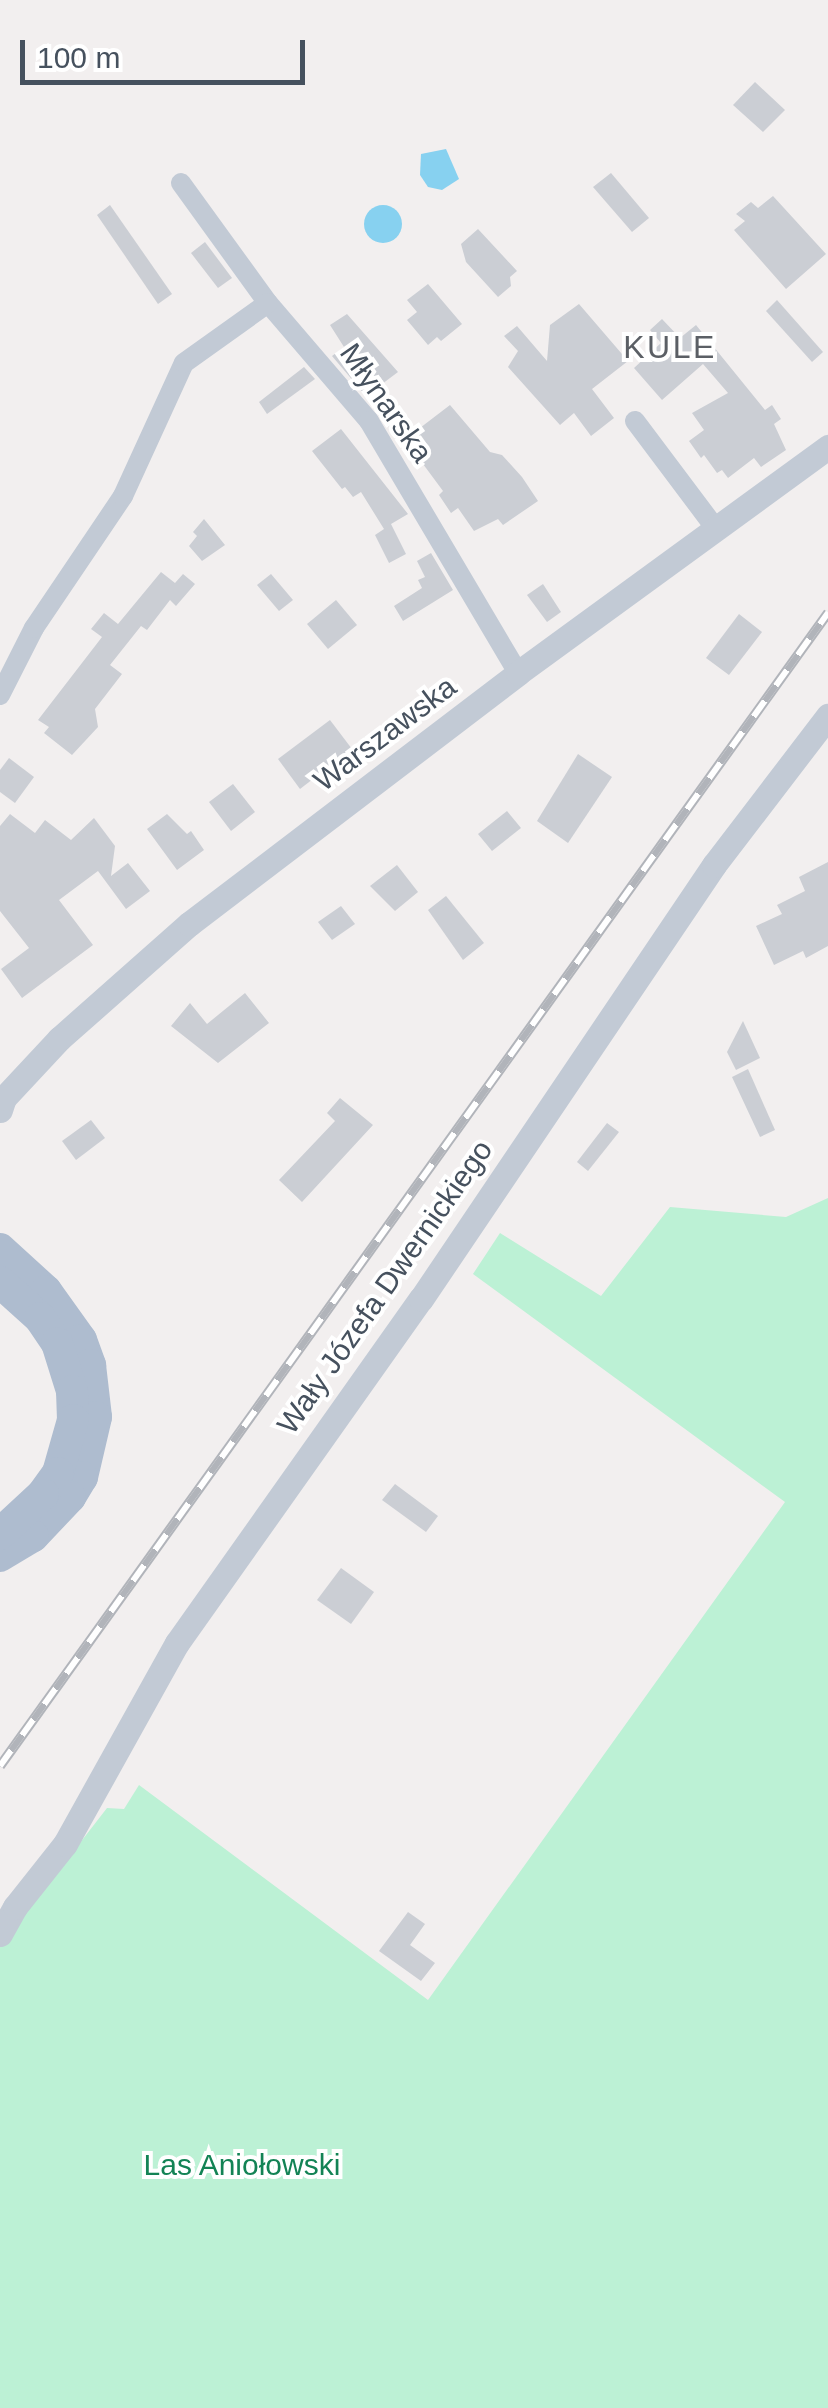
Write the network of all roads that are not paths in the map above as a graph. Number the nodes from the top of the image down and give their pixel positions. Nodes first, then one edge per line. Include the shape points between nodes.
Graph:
1 (182, 183) dead end
2 (268, 303) junction
3 (635, 421) dead end
4 (828, 448) edge
5 (716, 529) junction
6 (518, 673) junction
7 (0, 695) edge
8 (828, 716) edge
9 (1, 1102) edge
10 (0, 1249) edge
11 (0, 1282) edge
12 (0, 1534) edge
13 (0, 1556) edge
14 (8, 1908) edge
15 (0, 1934) edge

1 - 2 street, Młynarska
2 - 6 street, Młynarska via 369,420
2 - 7 street via 184,364 124,496 34,628
3 - 5 street
4 - 5 street, Warszawska
5 - 6 street, Warszawska
6 - 9 street, Warszawska via 189,924 97,1003
8 - 14 street, Wały Józefa Dwernickiego via 714,864 421,1299 177,1644 66,1844
10 - 13 main road via 46,1290 81,1340 96,1416 82,1477 70,1496 34,1536
11 - 12 main road via 57,1343 73,1420 58,1473
14 - 15 street, Wały Józefa Dwernickiego

